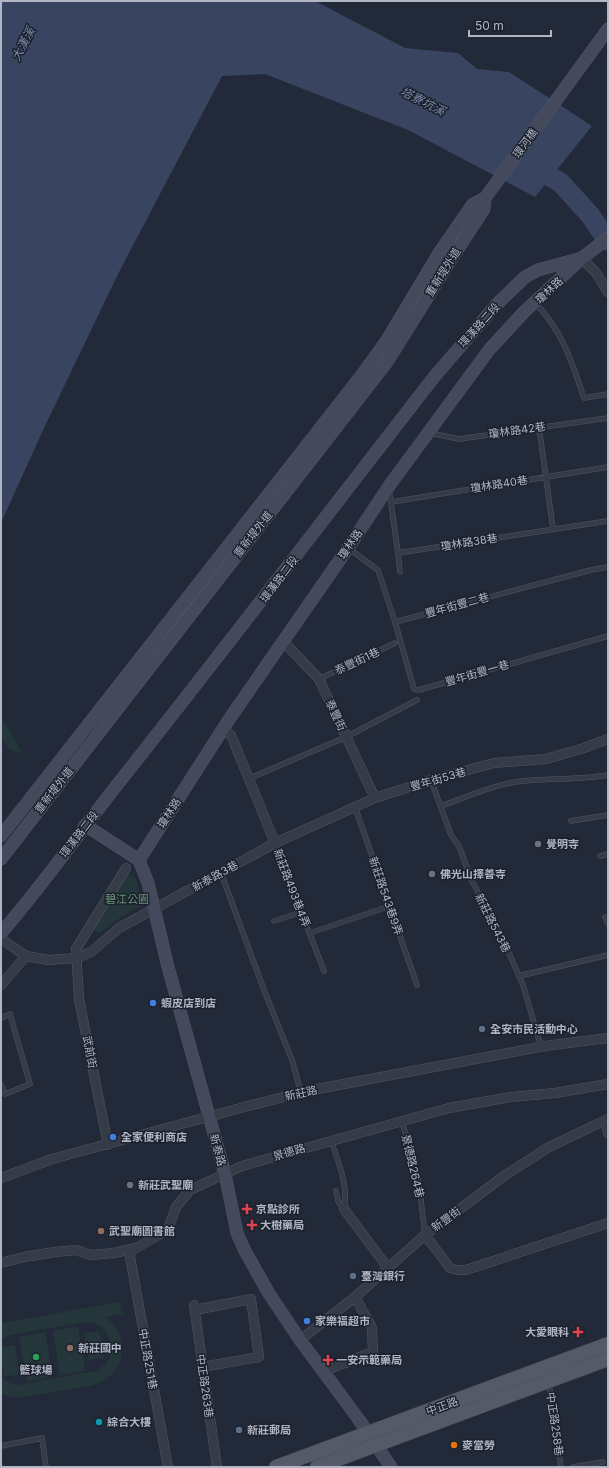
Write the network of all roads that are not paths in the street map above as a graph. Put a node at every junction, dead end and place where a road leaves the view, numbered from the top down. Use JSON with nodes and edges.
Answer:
{"nodes":[{"id":1,"x":608,"y":29,"type":"edge"},
{"id":2,"x":488,"y":194,"type":"junction"},
{"id":3,"x":608,"y":238,"type":"edge"},
{"id":4,"x":585,"y":255,"type":"junction"},
{"id":5,"x":608,"y":292,"type":"edge"},
{"id":6,"x":535,"y":303,"type":"junction"},
{"id":7,"x":608,"y":394,"type":"edge"},
{"id":8,"x":608,"y":418,"type":"edge"},
{"id":9,"x":539,"y":427,"type":"junction"},
{"id":10,"x":427,"y":433,"type":"junction"},
{"id":11,"x":608,"y":467,"type":"edge"},
{"id":12,"x":545,"y":477,"type":"junction"},
{"id":13,"x":389,"y":486,"type":"junction"},
{"id":14,"x":391,"y":502,"type":"junction"},
{"id":15,"x":608,"y":521,"type":"edge"},
{"id":16,"x":553,"y":529,"type":"junction"},
{"id":17,"x":348,"y":548,"type":"junction"},
{"id":18,"x":398,"y":553,"type":"junction"},
{"id":19,"x":608,"y":567,"type":"edge"},
{"id":20,"x":400,"y":572,"type":"dead end"},
{"id":21,"x":395,"y":622,"type":"junction"},
{"id":22,"x":608,"y":636,"type":"edge"},
{"id":23,"x":283,"y":641,"type":"junction"},
{"id":24,"x":396,"y":643,"type":"dead end"},
{"id":25,"x":319,"y":679,"type":"junction"},
{"id":26,"x":417,"y":700,"type":"dead end"},
{"id":27,"x":223,"y":729,"type":"junction"},
{"id":28,"x":346,"y":736,"type":"junction"},
{"id":29,"x":608,"y":739,"type":"edge"},
{"id":30,"x":608,"y":775,"type":"edge"},
{"id":31,"x":248,"y":779,"type":"junction"},
{"id":32,"x":432,"y":780,"type":"junction"},
{"id":33,"x":375,"y":798,"type":"junction"},
{"id":34,"x":441,"y":806,"type":"junction"},
{"id":35,"x":355,"y":807,"type":"junction"},
{"id":36,"x":608,"y":815,"type":"edge"},
{"id":37,"x":571,"y":821,"type":"dead end"},
{"id":38,"x":85,"y":825,"type":"junction"},
{"id":39,"x":1,"y":836,"type":"edge"},
{"id":40,"x":275,"y":843,"type":"junction"},
{"id":41,"x":608,"y":854,"type":"edge"},
{"id":42,"x":600,"y":856,"type":"dead end"},
{"id":43,"x":1,"y":859,"type":"edge"},
{"id":44,"x":139,"y":860,"type":"junction"},
{"id":45,"x":126,"y":868,"type":"dead end"},
{"id":46,"x":221,"y":873,"type":"junction"},
{"id":47,"x":390,"y":906,"type":"junction"},
{"id":48,"x":154,"y":909,"type":"junction"},
{"id":49,"x":302,"y":912,"type":"junction"},
{"id":50,"x":605,"y":917,"type":"dead end"},
{"id":51,"x":274,"y":921,"type":"dead end"},
{"id":52,"x":608,"y":924,"type":"edge"},
{"id":53,"x":1,"y":933,"type":"edge"},
{"id":54,"x":310,"y":933,"type":"junction"},
{"id":55,"x":1,"y":939,"type":"edge"},
{"id":56,"x":608,"y":955,"type":"edge"},
{"id":57,"x":26,"y":956,"type":"junction"},
{"id":58,"x":76,"y":958,"type":"junction"},
{"id":59,"x":324,"y":971,"type":"dead end"},
{"id":60,"x":519,"y":976,"type":"junction"},
{"id":61,"x":417,"y":984,"type":"dead end"},
{"id":62,"x":1,"y":985,"type":"edge"},
{"id":63,"x":1,"y":1018,"type":"edge"},
{"id":64,"x":608,"y":1038,"type":"edge"},
{"id":65,"x":541,"y":1047,"type":"junction"},
{"id":66,"x":608,"y":1084,"type":"edge"},
{"id":67,"x":1,"y":1085,"type":"edge"},
{"id":68,"x":301,"y":1093,"type":"junction"},
{"id":69,"x":206,"y":1118,"type":"junction"},
{"id":70,"x":606,"y":1120,"type":"edge"},
{"id":71,"x":402,"y":1121,"type":"junction"},
{"id":72,"x":608,"y":1133,"type":"edge"},
{"id":73,"x":332,"y":1140,"type":"junction"},
{"id":74,"x":108,"y":1145,"type":"junction"},
{"id":75,"x":225,"y":1174,"type":"junction"},
{"id":76,"x":1,"y":1178,"type":"edge"},
{"id":77,"x":336,"y":1191,"type":"dead end"},
{"id":78,"x":344,"y":1209,"type":"junction"},
{"id":79,"x":608,"y":1223,"type":"edge"},
{"id":80,"x":425,"y":1235,"type":"junction"},
{"id":81,"x":128,"y":1251,"type":"junction"},
{"id":82,"x":1,"y":1263,"type":"edge"},
{"id":83,"x":388,"y":1268,"type":"junction"},
{"id":84,"x":355,"y":1297,"type":"junction"},
{"id":85,"x":300,"y":1340,"type":"junction"},
{"id":86,"x":608,"y":1344,"type":"edge"},
{"id":87,"x":608,"y":1359,"type":"edge"},
{"id":88,"x":202,"y":1367,"type":"junction"},
{"id":89,"x":324,"y":1371,"type":"junction"},
{"id":90,"x":549,"y":1381,"type":"junction"},
{"id":91,"x":372,"y":1439,"type":"junction"},
{"id":92,"x":1,"y":1446,"type":"edge"},
{"id":93,"x":603,"y":1462,"type":"dead end"},
{"id":94,"x":46,"y":1467,"type":"edge"},
{"id":95,"x":168,"y":1467,"type":"edge"},
{"id":96,"x":217,"y":1467,"type":"edge"},
{"id":97,"x":276,"y":1467,"type":"edge"},
{"id":98,"x":317,"y":1467,"type":"edge"},
{"id":99,"x":391,"y":1467,"type":"edge"},
{"id":100,"x":561,"y":1467,"type":"edge"},
{"id":101,"x":573,"y":1467,"type":"edge"}],
"edges":[{"from":1,"to":2,"type":"street","name":"環河橋"},
{"from":2,"to":39,"type":"street","name":"重新堤外道"},
{"from":2,"to":43,"type":"street","name":"重新堤外道"},
{"from":3,"to":4,"type":"street"},
{"from":4,"to":5,"type":"street"},
{"from":4,"to":6,"type":"street","name":"瓊林路"},
{"from":4,"to":38,"type":"street","name":"環漢路二段"},
{"from":6,"to":7,"type":"lane"},
{"from":6,"to":10,"type":"street","name":"瓊林路"},
{"from":8,"to":9,"type":"lane","name":"瓊林路42巷"},
{"from":9,"to":10,"type":"lane","name":"瓊林路42巷"},
{"from":9,"to":12,"type":"lane"},
{"from":10,"to":13,"type":"street","name":"瓊林路"},
{"from":11,"to":12,"type":"lane","name":"瓊林路40巷"},
{"from":12,"to":14,"type":"lane","name":"瓊林路40巷"},
{"from":12,"to":16,"type":"lane"},
{"from":13,"to":14,"type":"lane"},
{"from":13,"to":17,"type":"street","name":"瓊林路"},
{"from":14,"to":18,"type":"lane"},
{"from":15,"to":16,"type":"lane","name":"瓊林路38巷"},
{"from":16,"to":18,"type":"lane","name":"瓊林路38巷"},
{"from":17,"to":21,"type":"lane"},
{"from":17,"to":23,"type":"street","name":"瓊林路"},
{"from":18,"to":20,"type":"lane"},
{"from":19,"to":21,"type":"lane","name":"豐年街豐二巷"},
{"from":21,"to":22,"type":"lane","name":"豐年街豐一巷"},
{"from":23,"to":25,"type":"street","name":"泰豐街"},
{"from":23,"to":27,"type":"street","name":"瓊林路"},
{"from":24,"to":25,"type":"lane","name":"泰豐街1巷"},
{"from":25,"to":28,"type":"street","name":"泰豐街"},
{"from":26,"to":28,"type":"lane"},
{"from":27,"to":31,"type":"street"},
{"from":27,"to":44,"type":"street","name":"瓊林路"},
{"from":28,"to":31,"type":"lane"},
{"from":28,"to":33,"type":"street","name":"泰豐街"},
{"from":29,"to":32,"type":"street","name":"豐年街53巷"},
{"from":30,"to":34,"type":"lane"},
{"from":31,"to":40,"type":"street"},
{"from":32,"to":33,"type":"street","name":"豐年街53巷"},
{"from":32,"to":34,"type":"lane","name":"新莊路543巷"},
{"from":33,"to":35,"type":"street","name":"豐年街53巷"},
{"from":34,"to":60,"type":"lane","name":"新莊路543巷"},
{"from":35,"to":40,"type":"street","name":"豐年街53巷"},
{"from":35,"to":47,"type":"lane","name":"新莊路543巷9弄"},
{"from":36,"to":37,"type":"lane"},
{"from":38,"to":44,"type":"street"},
{"from":38,"to":53,"type":"street","name":"環漢路二段"},
{"from":40,"to":46,"type":"street","name":"新泰路3巷"},
{"from":40,"to":49,"type":"lane","name":"新莊路493巷4弄"},
{"from":41,"to":42,"type":"lane"},
{"from":44,"to":48,"type":"street","name":"新泰路"},
{"from":45,"to":58,"type":"street"},
{"from":46,"to":48,"type":"street","name":"新泰路3巷"},
{"from":46,"to":68,"type":"lane"},
{"from":47,"to":54,"type":"lane","name":"新莊路493巷4弄"},
{"from":47,"to":61,"type":"lane","name":"新莊路543巷9弄"},
{"from":48,"to":58,"type":"street","name":"新泰路3巷"},
{"from":48,"to":69,"type":"street","name":"新泰路"},
{"from":49,"to":51,"type":"lane"},
{"from":49,"to":54,"type":"lane","name":"新莊路493巷4弄"},
{"from":50,"to":52,"type":"lane"},
{"from":54,"to":59,"type":"lane","name":"新莊路493巷4弄"},
{"from":55,"to":57,"type":"street"},
{"from":56,"to":60,"type":"lane"},
{"from":57,"to":58,"type":"street"},
{"from":57,"to":62,"type":"street"},
{"from":58,"to":74,"type":"street","name":"武前街"},
{"from":60,"to":65,"type":"lane","name":"新莊路543巷"},
{"from":63,"to":67,"type":"lane"},
{"from":64,"to":65,"type":"street","name":"新莊路"},
{"from":65,"to":68,"type":"street","name":"新莊路"},
{"from":66,"to":71,"type":"street","name":"景德路"},
{"from":68,"to":69,"type":"street","name":"新莊路"},
{"from":69,"to":74,"type":"street","name":"新莊路"},
{"from":69,"to":75,"type":"street","name":"新泰路"},
{"from":70,"to":72,"type":"street"},
{"from":70,"to":80,"type":"street","name":"新豐街"},
{"from":71,"to":73,"type":"street","name":"景德路"},
{"from":71,"to":80,"type":"lane","name":"景德路264巷"},
{"from":73,"to":75,"type":"street","name":"景德路"},
{"from":73,"to":78,"type":"lane"},
{"from":74,"to":76,"type":"street","name":"新莊路"},
{"from":75,"to":81,"type":"street","name":"景德路"},
{"from":75,"to":85,"type":"street","name":"新泰路"},
{"from":77,"to":78,"type":"lane"},
{"from":78,"to":83,"type":"street"},
{"from":79,"to":80,"type":"street"},
{"from":80,"to":83,"type":"street","name":"新豐街"},
{"from":81,"to":82,"type":"street","name":"景德路"},
{"from":81,"to":95,"type":"street","name":"中正路251巷"},
{"from":83,"to":84,"type":"street","name":"新豐街"},
{"from":84,"to":85,"type":"street","name":"新豐街"},
{"from":84,"to":89,"type":"street"},
{"from":85,"to":89,"type":"street","name":"新泰路"},
{"from":86,"to":91,"type":"main road","name":"中正路"},
{"from":87,"to":90,"type":"main road","name":"中正路"},
{"from":88,"to":88,"type":"street","name":"中正路263巷"},
{"from":88,"to":96,"type":"street","name":"中正路263巷"},
{"from":89,"to":91,"type":"street","name":"新泰路"},
{"from":90,"to":91,"type":"main road","name":"中正路"},
{"from":90,"to":100,"type":"lane","name":"中正路258巷"},
{"from":91,"to":97,"type":"main road","name":"中正路"},
{"from":91,"to":98,"type":"main road","name":"中正路"},
{"from":91,"to":99,"type":"street","name":"新泰路"},
{"from":92,"to":94,"type":"lane"},
{"from":93,"to":101,"type":"lane"}]}
